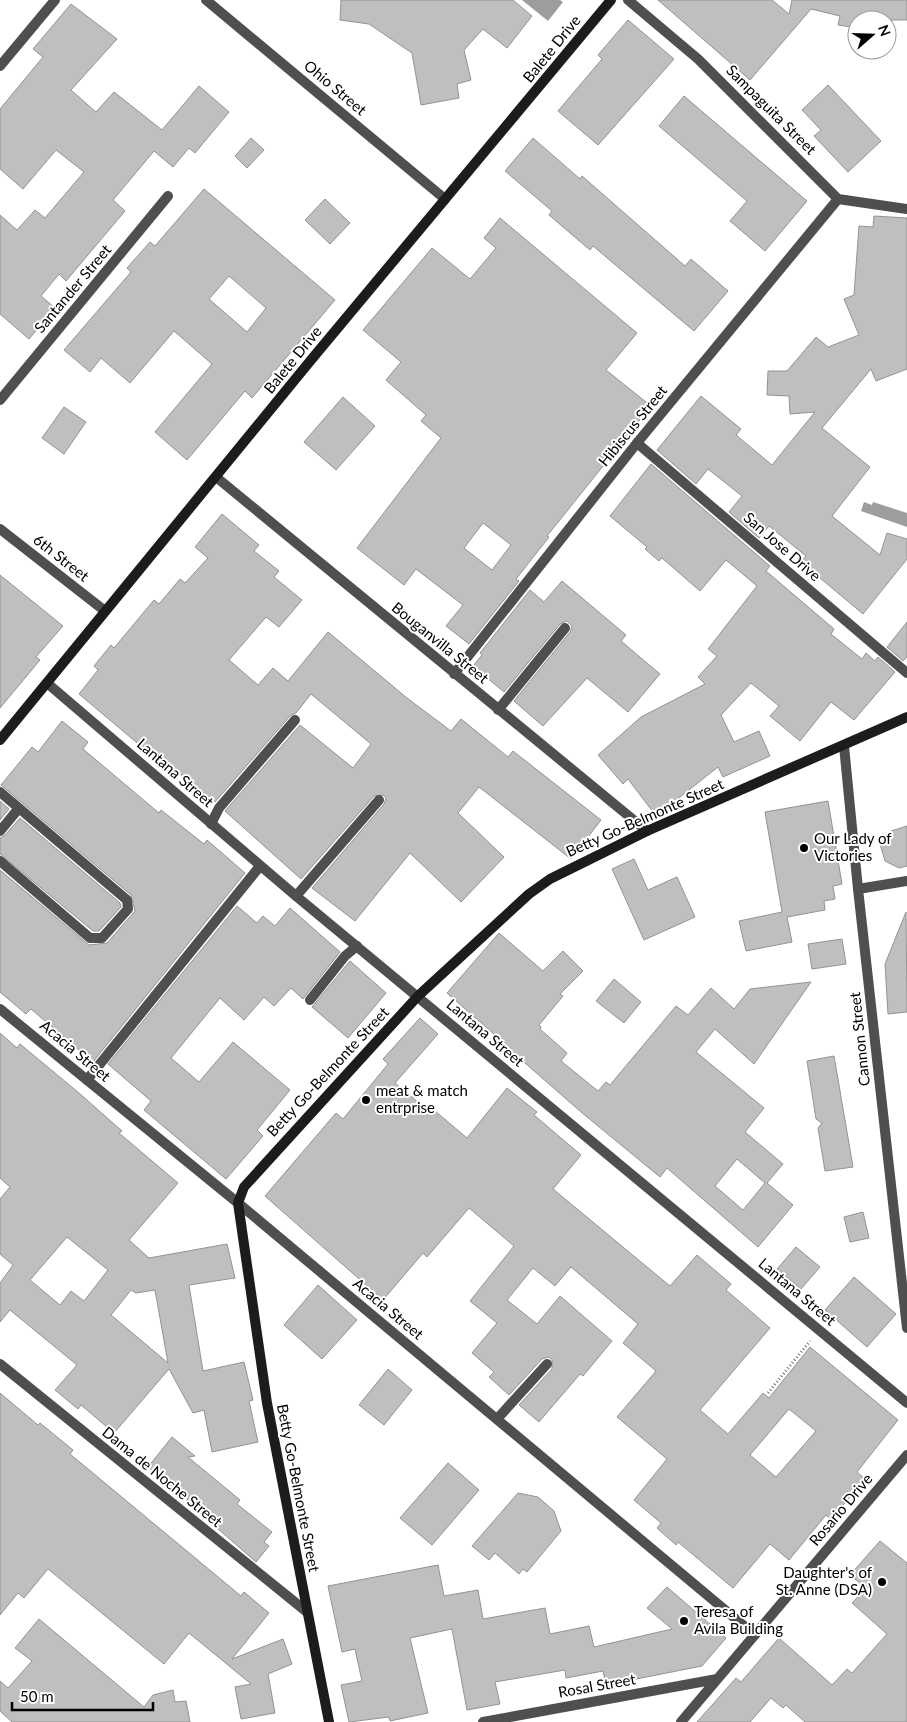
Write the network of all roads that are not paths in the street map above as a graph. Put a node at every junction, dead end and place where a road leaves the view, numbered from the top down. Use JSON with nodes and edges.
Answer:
{"nodes":[{"id":1,"x":55,"y":0,"type":"edge"},
{"id":2,"x":206,"y":0,"type":"edge"},
{"id":3,"x":611,"y":0,"type":"edge"},
{"id":4,"x":628,"y":0,"type":"edge"},
{"id":5,"x":0,"y":66,"type":"edge"},
{"id":6,"x":168,"y":196,"type":"dead end"},
{"id":7,"x":445,"y":199,"type":"junction"},
{"id":8,"x":838,"y":199,"type":"junction"},
{"id":9,"x":907,"y":209,"type":"edge"},
{"id":10,"x":0,"y":400,"type":"edge"},
{"id":11,"x":638,"y":442,"type":"junction"},
{"id":12,"x":216,"y":477,"type":"junction"},
{"id":13,"x":0,"y":529,"type":"edge"},
{"id":14,"x":105,"y":611,"type":"junction"},
{"id":15,"x":565,"y":628,"type":"dead end"},
{"id":16,"x":907,"y":673,"type":"edge"},
{"id":17,"x":454,"y":674,"type":"junction"},
{"id":18,"x":47,"y":683,"type":"junction"},
{"id":19,"x":498,"y":710,"type":"junction"},
{"id":20,"x":907,"y":717,"type":"edge"},
{"id":21,"x":295,"y":720,"type":"dead end"},
{"id":22,"x":0,"y":740,"type":"edge"},
{"id":23,"x":844,"y":746,"type":"junction"},
{"id":24,"x":0,"y":792,"type":"edge"},
{"id":25,"x":379,"y":800,"type":"dead end"},
{"id":26,"x":19,"y":808,"type":"junction"},
{"id":27,"x":211,"y":824,"type":"junction"},
{"id":28,"x":646,"y":831,"type":"junction"},
{"id":29,"x":0,"y":832,"type":"edge"},
{"id":30,"x":0,"y":861,"type":"edge"},
{"id":31,"x":260,"y":866,"type":"junction"},
{"id":32,"x":907,"y":881,"type":"edge"},
{"id":33,"x":858,"y":889,"type":"junction"},
{"id":34,"x":296,"y":896,"type":"junction"},
{"id":35,"x":356,"y":946,"type":"junction"},
{"id":36,"x":418,"y":996,"type":"junction"},
{"id":37,"x":310,"y":1000,"type":"dead end"},
{"id":38,"x":0,"y":1009,"type":"edge"},
{"id":39,"x":87,"y":1080,"type":"junction"},
{"id":40,"x":238,"y":1203,"type":"junction"},
{"id":41,"x":907,"y":1328,"type":"edge"},
{"id":42,"x":0,"y":1364,"type":"edge"},
{"id":43,"x":547,"y":1364,"type":"dead end"},
{"id":44,"x":907,"y":1403,"type":"edge"},
{"id":45,"x":497,"y":1419,"type":"junction"},
{"id":46,"x":907,"y":1455,"type":"edge"},
{"id":47,"x":307,"y":1612,"type":"junction"},
{"id":48,"x":754,"y":1634,"type":"junction"},
{"id":49,"x":717,"y":1680,"type":"junction"},
{"id":50,"x":329,"y":1722,"type":"edge"},
{"id":51,"x":483,"y":1722,"type":"edge"},
{"id":52,"x":681,"y":1722,"type":"edge"}],
"edges":[{"from":1,"to":5,"type":"street"},
{"from":2,"to":7,"type":"street","name":"Ohio Street"},
{"from":3,"to":7,"type":"street","name":"Balete Drive"},
{"from":4,"to":8,"type":"street","name":"Sampaguita Street"},
{"from":6,"to":10,"type":"street","name":"Santander Street"},
{"from":7,"to":12,"type":"street","name":"Balete Drive"},
{"from":8,"to":9,"type":"street"},
{"from":8,"to":11,"type":"street","name":"Hibiscus Street"},
{"from":11,"to":16,"type":"street","name":"San Jose Drive"},
{"from":11,"to":17,"type":"street","name":"Hibiscus Street"},
{"from":12,"to":14,"type":"street","name":"Balete Drive"},
{"from":12,"to":17,"type":"street","name":"Bouganvilla Street"},
{"from":13,"to":14,"type":"street","name":"6th Street"},
{"from":14,"to":18,"type":"street","name":"Balete Drive"},
{"from":15,"to":19,"type":"street"},
{"from":17,"to":19,"type":"street","name":"Bouganvilla Street"},
{"from":18,"to":22,"type":"street","name":"Balete Drive"},
{"from":18,"to":27,"type":"street","name":"Lantana Street"},
{"from":19,"to":28,"type":"street","name":"Bouganvilla Street"},
{"from":20,"to":23,"type":"street","name":"Betty Go-Belmonte Street"},
{"from":21,"to":27,"type":"street"},
{"from":23,"to":28,"type":"street","name":"Betty Go-Belmonte Street"},
{"from":23,"to":33,"type":"street","name":"Cannon Street"},
{"from":24,"to":26,"type":"street"},
{"from":25,"to":34,"type":"street"},
{"from":26,"to":29,"type":"street"},
{"from":26,"to":30,"type":"street"},
{"from":27,"to":31,"type":"street","name":"Lantana Street"},
{"from":28,"to":36,"type":"street","name":"Betty Go-Belmonte Street"},
{"from":31,"to":34,"type":"street","name":"Lantana Street"},
{"from":31,"to":39,"type":"street"},
{"from":32,"to":33,"type":"street"},
{"from":33,"to":41,"type":"street","name":"Cannon Street"},
{"from":34,"to":35,"type":"street","name":"Lantana Street"},
{"from":35,"to":36,"type":"street","name":"Lantana Street"},
{"from":35,"to":37,"type":"street"},
{"from":36,"to":40,"type":"street","name":"Betty Go-Belmonte Street"},
{"from":36,"to":44,"type":"street","name":"Lantana Street"},
{"from":38,"to":39,"type":"street","name":"Acacia Street"},
{"from":39,"to":40,"type":"street","name":"Acacia Street"},
{"from":40,"to":45,"type":"street","name":"Acacia Street"},
{"from":40,"to":47,"type":"street","name":"Betty Go-Belmonte Street"},
{"from":42,"to":47,"type":"street","name":"Dama de Noche Street"},
{"from":43,"to":45,"type":"street"},
{"from":45,"to":48,"type":"street","name":"Acacia Street"},
{"from":46,"to":48,"type":"street","name":"Rosario Drive"},
{"from":47,"to":50,"type":"street","name":"Betty Go-Belmonte Street"},
{"from":48,"to":49,"type":"street","name":"Rosario Drive"},
{"from":49,"to":51,"type":"street","name":"Rosal Street"},
{"from":49,"to":52,"type":"street","name":"Rosario Drive"}]}
